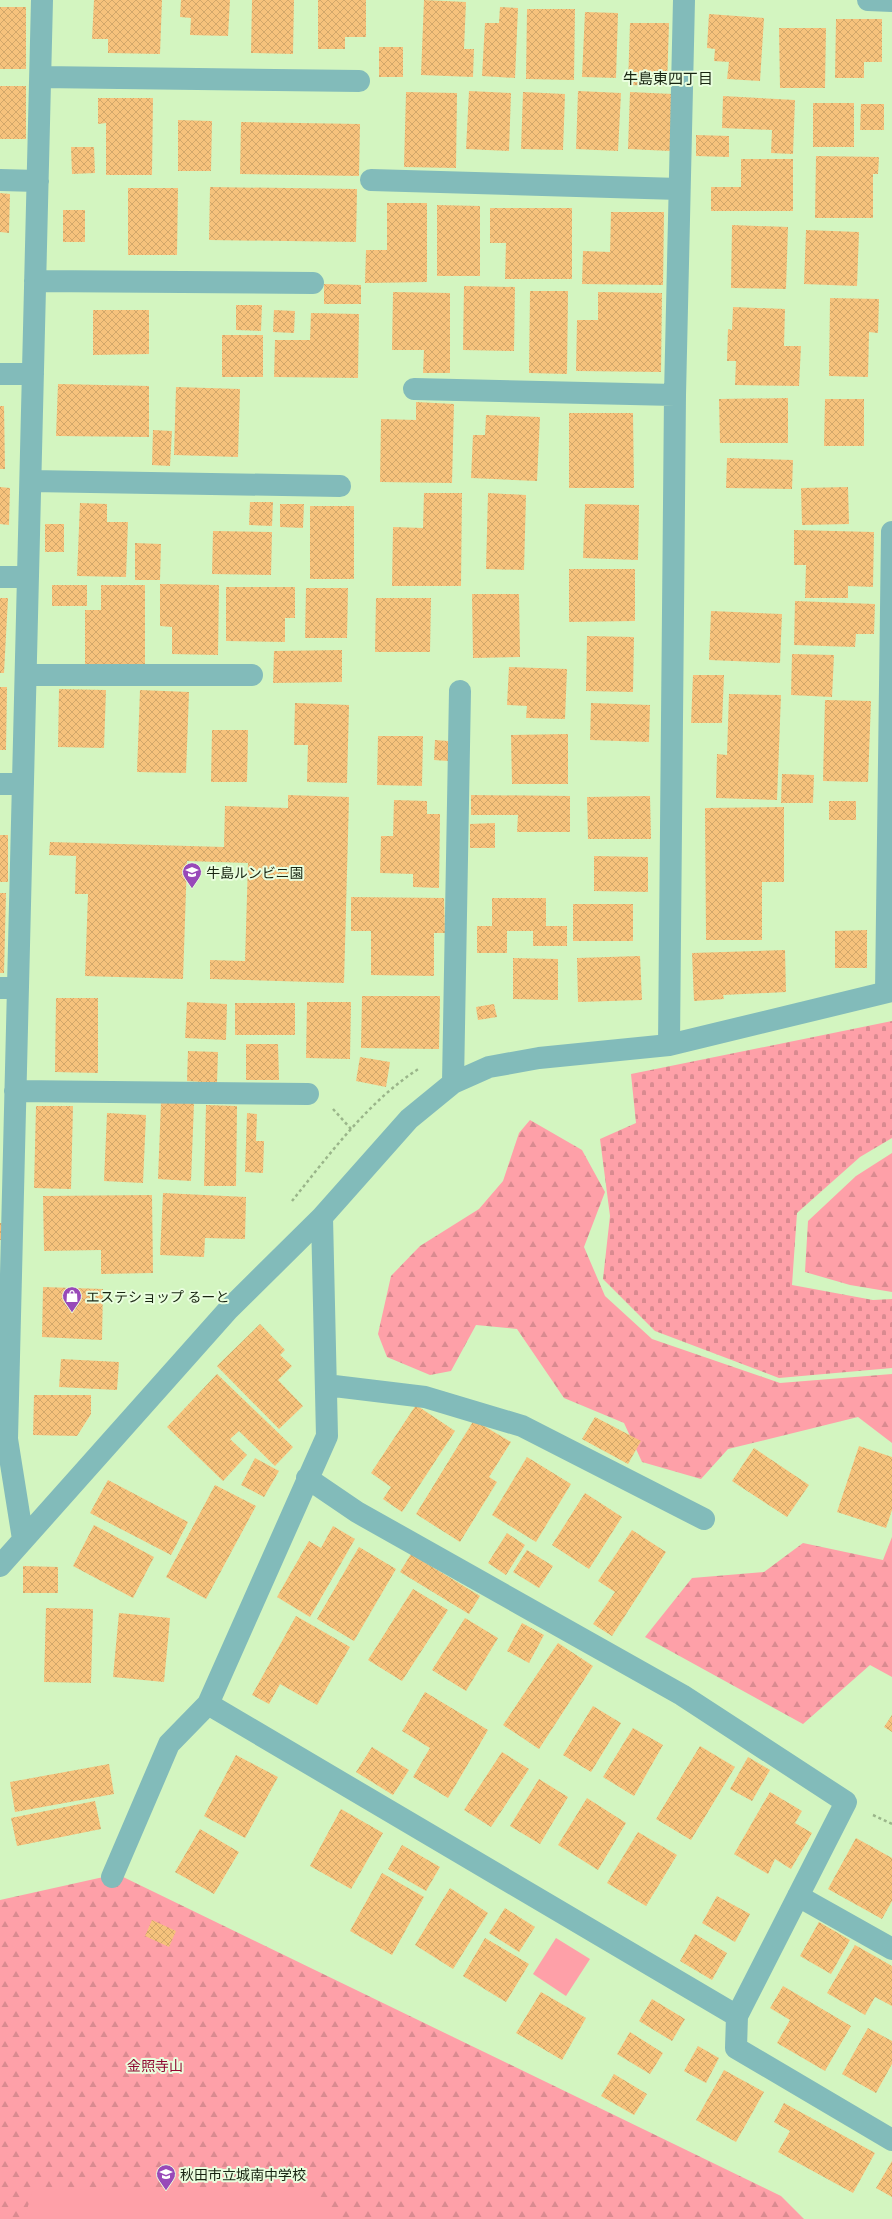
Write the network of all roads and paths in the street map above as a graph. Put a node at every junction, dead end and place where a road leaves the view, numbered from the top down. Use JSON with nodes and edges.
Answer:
{"nodes":[{"id":1,"x":42,"y":0,"type":"edge"},
{"id":2,"x":684,"y":0,"type":"edge"},
{"id":3,"x":868,"y":0,"type":"edge"},
{"id":4,"x":892,"y":1,"type":"edge"},
{"id":5,"x":41,"y":77,"type":"junction"},
{"id":6,"x":359,"y":81,"type":"dead end"},
{"id":7,"x":0,"y":180,"type":"edge"},
{"id":8,"x":371,"y":180,"type":"dead end"},
{"id":9,"x":38,"y":181,"type":"junction"},
{"id":10,"x":679,"y":189,"type":"junction"},
{"id":11,"x":36,"y":281,"type":"junction"},
{"id":12,"x":313,"y":283,"type":"dead end"},
{"id":13,"x":0,"y":374,"type":"edge"},
{"id":14,"x":33,"y":374,"type":"junction"},
{"id":15,"x":414,"y":389,"type":"dead end"},
{"id":16,"x":675,"y":395,"type":"junction"},
{"id":17,"x":31,"y":480,"type":"junction"},
{"id":18,"x":340,"y":486,"type":"dead end"},
{"id":19,"x":892,"y":532,"type":"edge"},
{"id":20,"x":0,"y":577,"type":"edge"},
{"id":21,"x":28,"y":577,"type":"junction"},
{"id":22,"x":26,"y":675,"type":"junction"},
{"id":23,"x":252,"y":675,"type":"dead end"},
{"id":24,"x":460,"y":691,"type":"dead end"},
{"id":25,"x":0,"y":784,"type":"edge"},
{"id":26,"x":23,"y":784,"type":"junction"},
{"id":27,"x":9,"y":988,"type":"edge"},
{"id":28,"x":889,"y":992,"type":"edge"},
{"id":29,"x":669,"y":1045,"type":"junction"},
{"id":30,"x":454,"y":1052,"type":"junction"},
{"id":31,"x":453,"y":1083,"type":"junction"},
{"id":32,"x":15,"y":1091,"type":"junction"},
{"id":33,"x":308,"y":1094,"type":"dead end"},
{"id":34,"x":7,"y":1195,"type":"edge"},
{"id":35,"x":288,"y":1205,"type":"dead end"},
{"id":36,"x":322,"y":1217,"type":"junction"},
{"id":37,"x":326,"y":1385,"type":"junction"},
{"id":38,"x":4,"y":1398,"type":"edge"},
{"id":39,"x":307,"y":1478,"type":"junction"},
{"id":40,"x":704,"y":1519,"type":"dead end"},
{"id":41,"x":23,"y":1539,"type":"junction"},
{"id":42,"x":0,"y":1566,"type":"edge"},
{"id":43,"x":208,"y":1704,"type":"junction"},
{"id":44,"x":112,"y":1877,"type":"dead end"},
{"id":45,"x":798,"y":1896,"type":"junction"},
{"id":46,"x":892,"y":1949,"type":"edge"},
{"id":47,"x":737,"y":2016,"type":"junction"},
{"id":48,"x":892,"y":2140,"type":"edge"}],
"edges":[{"from":1,"to":5,"type":"street"},
{"from":2,"to":10,"type":"street"},
{"from":3,"to":4,"type":"street"},
{"from":5,"to":6,"type":"street"},
{"from":5,"to":9,"type":"street"},
{"from":7,"to":9,"type":"street"},
{"from":8,"to":10,"type":"street"},
{"from":9,"to":11,"type":"street"},
{"from":10,"to":16,"type":"street"},
{"from":11,"to":12,"type":"street"},
{"from":11,"to":14,"type":"street"},
{"from":13,"to":14,"type":"street"},
{"from":14,"to":17,"type":"street"},
{"from":15,"to":16,"type":"street"},
{"from":16,"to":29,"type":"street"},
{"from":17,"to":18,"type":"street"},
{"from":17,"to":21,"type":"street"},
{"from":19,"to":28,"type":"street"},
{"from":20,"to":21,"type":"street"},
{"from":21,"to":22,"type":"street"},
{"from":22,"to":23,"type":"street"},
{"from":22,"to":26,"type":"street"},
{"from":24,"to":30,"type":"street"},
{"from":25,"to":26,"type":"street"},
{"from":26,"to":27,"type":"street"},
{"from":27,"to":32,"type":"street"},
{"from":28,"to":29,"type":"street"},
{"from":29,"to":31,"type":"street"},
{"from":30,"to":31,"type":"street"},
{"from":30,"to":35,"type":"path"},
{"from":31,"to":36,"type":"street"},
{"from":32,"to":33,"type":"street"},
{"from":32,"to":34,"type":"street"},
{"from":34,"to":38,"type":"street"},
{"from":36,"to":37,"type":"street"},
{"from":36,"to":41,"type":"street"},
{"from":37,"to":39,"type":"street"},
{"from":37,"to":40,"type":"street"},
{"from":38,"to":41,"type":"street"},
{"from":39,"to":43,"type":"street"},
{"from":39,"to":45,"type":"street"},
{"from":41,"to":42,"type":"street"},
{"from":43,"to":44,"type":"street"},
{"from":43,"to":47,"type":"street"},
{"from":45,"to":46,"type":"street"},
{"from":45,"to":47,"type":"street"},
{"from":47,"to":48,"type":"street"}]}
